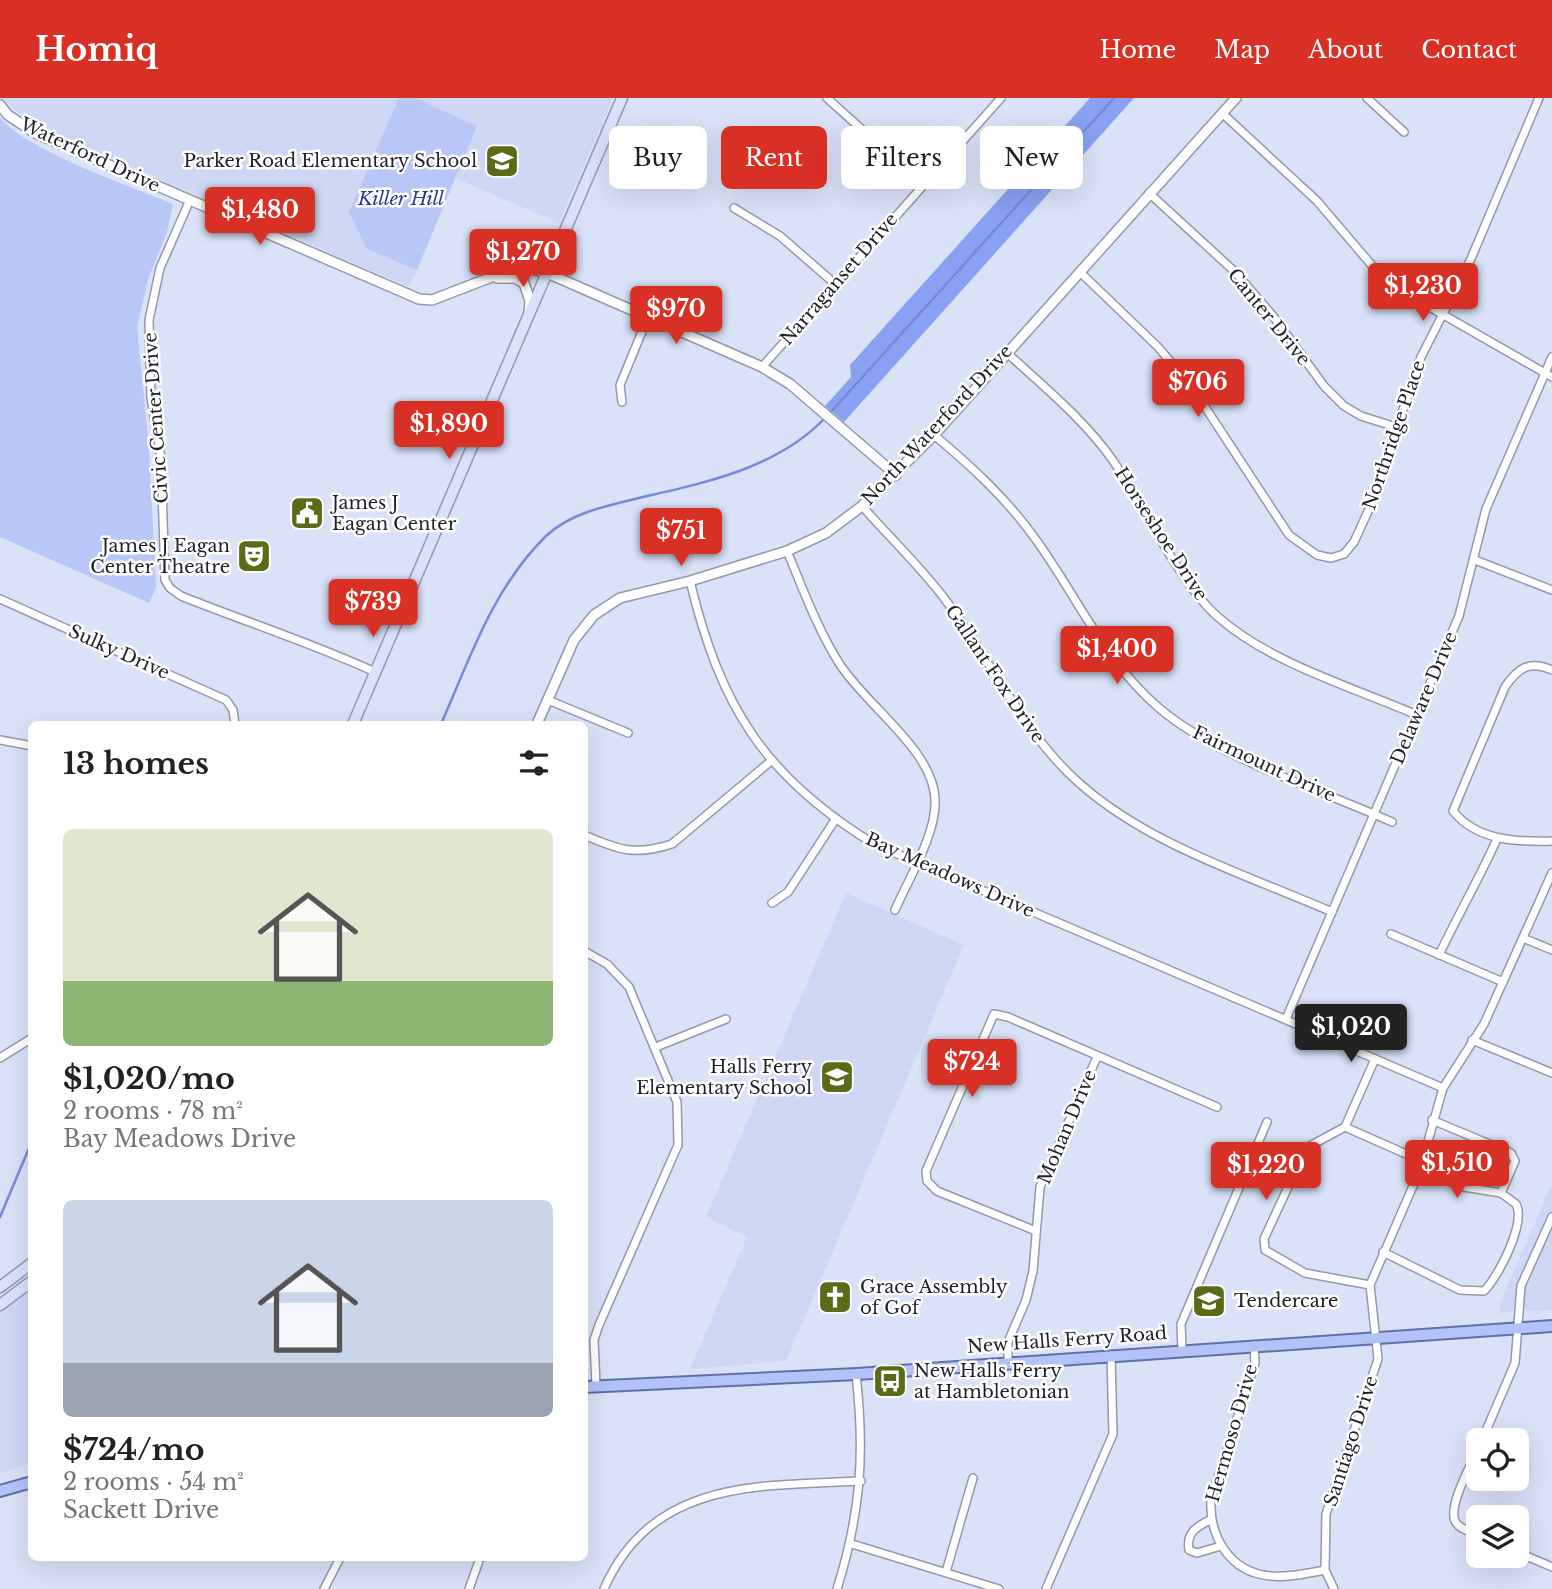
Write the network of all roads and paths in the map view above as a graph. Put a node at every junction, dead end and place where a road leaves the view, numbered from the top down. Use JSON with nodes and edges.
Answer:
{"nodes":[{"id":1,"x":622,"y":98,"type":"edge"},
{"id":2,"x":827,"y":98,"type":"edge"},
{"id":3,"x":1001,"y":98,"type":"edge"},
{"id":4,"x":1236,"y":98,"type":"edge"},
{"id":5,"x":1367,"y":98,"type":"edge"},
{"id":6,"x":1539,"y":98,"type":"edge"},
{"id":7,"x":0,"y":105,"type":"edge"},
{"id":8,"x":1222,"y":113,"type":"junction"},
{"id":9,"x":858,"y":126,"type":"edge"},
{"id":10,"x":1404,"y":132,"type":"dead end"},
{"id":11,"x":966,"y":136,"type":"edge"},
{"id":12,"x":918,"y":189,"type":"edge"},
{"id":13,"x":1149,"y":193,"type":"junction"},
{"id":14,"x":190,"y":200,"type":"junction"},
{"id":15,"x":734,"y":208,"type":"dead end"},
{"id":16,"x":1080,"y":272,"type":"junction"},
{"id":17,"x":547,"y":273,"type":"junction"},
{"id":18,"x":491,"y":278,"type":"junction"},
{"id":19,"x":834,"y":283,"type":"junction"},
{"id":20,"x":528,"y":316,"type":"junction"},
{"id":21,"x":1443,"y":316,"type":"junction"},
{"id":22,"x":648,"y":317,"type":"junction"},
{"id":23,"x":1006,"y":352,"type":"junction"},
{"id":24,"x":1552,"y":357,"type":"edge"},
{"id":25,"x":762,"y":367,"type":"junction"},
{"id":26,"x":1549,"y":374,"type":"edge"},
{"id":27,"x":622,"y":402,"type":"dead end"},
{"id":28,"x":1396,"y":427,"type":"junction"},
{"id":29,"x":934,"y":435,"type":"junction"},
{"id":30,"x":896,"y":475,"type":"junction"},
{"id":31,"x":862,"y":506,"type":"junction"},
{"id":32,"x":787,"y":551,"type":"junction"},
{"id":33,"x":1475,"y":560,"type":"junction"},
{"id":34,"x":690,"y":581,"type":"junction"},
{"id":35,"x":1552,"y":590,"type":"edge"},
{"id":36,"x":0,"y":599,"type":"edge"},
{"id":37,"x":1552,"y":670,"type":"edge"},
{"id":38,"x":375,"y":672,"type":"junction"},
{"id":39,"x":548,"y":700,"type":"junction"},
{"id":40,"x":1417,"y":715,"type":"junction"},
{"id":41,"x":235,"y":721,"type":"edge"},
{"id":42,"x":354,"y":721,"type":"edge"},
{"id":43,"x":538,"y":721,"type":"edge"},
{"id":44,"x":628,"y":733,"type":"dead end"},
{"id":45,"x":0,"y":740,"type":"edge"},
{"id":46,"x":28,"y":745,"type":"edge"},
{"id":47,"x":771,"y":761,"type":"junction"},
{"id":48,"x":1374,"y":813,"type":"junction"},
{"id":49,"x":835,"y":820,"type":"junction"},
{"id":50,"x":1392,"y":822,"type":"dead end"},
{"id":51,"x":588,"y":837,"type":"edge"},
{"id":52,"x":1497,"y":839,"type":"junction"},
{"id":53,"x":1552,"y":841,"type":"edge"},
{"id":54,"x":916,"y":862,"type":"junction"},
{"id":55,"x":1552,"y":873,"type":"edge"},
{"id":56,"x":772,"y":903,"type":"dead end"},
{"id":57,"x":895,"y":910,"type":"dead end"},
{"id":58,"x":1332,"y":912,"type":"junction"},
{"id":59,"x":1391,"y":934,"type":"dead end"},
{"id":60,"x":1523,"y":938,"type":"junction"},
{"id":61,"x":1552,"y":950,"type":"edge"},
{"id":62,"x":588,"y":953,"type":"edge"},
{"id":63,"x":1439,"y":955,"type":"junction"},
{"id":64,"x":1503,"y":982,"type":"junction"},
{"id":65,"x":726,"y":1019,"type":"dead end"},
{"id":66,"x":1286,"y":1019,"type":"junction"},
{"id":67,"x":28,"y":1040,"type":"edge"},
{"id":68,"x":1472,"y":1040,"type":"junction"},
{"id":69,"x":656,"y":1047,"type":"junction"},
{"id":70,"x":1097,"y":1057,"type":"junction"},
{"id":71,"x":0,"y":1058,"type":"edge"},
{"id":72,"x":1375,"y":1059,"type":"junction"},
{"id":73,"x":1552,"y":1073,"type":"edge"},
{"id":74,"x":1443,"y":1087,"type":"junction"},
{"id":75,"x":1217,"y":1107,"type":"dead end"},
{"id":76,"x":1432,"y":1120,"type":"junction"},
{"id":77,"x":1267,"y":1122,"type":"dead end"},
{"id":78,"x":1345,"y":1127,"type":"junction"},
{"id":79,"x":1422,"y":1161,"type":"junction"},
{"id":80,"x":1420,"y":1170,"type":"junction"},
{"id":81,"x":1501,"y":1193,"type":"junction"},
{"id":82,"x":1552,"y":1217,"type":"edge"},
{"id":83,"x":1036,"y":1231,"type":"junction"},
{"id":84,"x":1382,"y":1252,"type":"junction"},
{"id":85,"x":28,"y":1266,"type":"edge"},
{"id":86,"x":28,"y":1284,"type":"edge"},
{"id":87,"x":1370,"y":1285,"type":"junction"},
{"id":88,"x":0,"y":1287,"type":"edge"},
{"id":89,"x":0,"y":1305,"type":"edge"},
{"id":90,"x":1552,"y":1326,"type":"edge"},
{"id":91,"x":1515,"y":1329,"type":"junction"},
{"id":92,"x":1374,"y":1337,"type":"junction"},
{"id":93,"x":1254,"y":1345,"type":"junction"},
{"id":94,"x":1182,"y":1349,"type":"junction"},
{"id":95,"x":1111,"y":1354,"type":"junction"},
{"id":96,"x":1007,"y":1362,"type":"junction"},
{"id":97,"x":856,"y":1374,"type":"junction"},
{"id":98,"x":590,"y":1386,"type":"edge"},
{"id":99,"x":1487,"y":1428,"type":"edge"},
{"id":100,"x":1466,"y":1476,"type":"edge"},
{"id":101,"x":973,"y":1478,"type":"dead end"},
{"id":102,"x":861,"y":1480,"type":"junction"},
{"id":103,"x":28,"y":1481,"type":"edge"},
{"id":104,"x":0,"y":1491,"type":"edge"},
{"id":105,"x":1210,"y":1520,"type":"junction"},
{"id":106,"x":1466,"y":1530,"type":"edge"},
{"id":107,"x":852,"y":1544,"type":"junction"},
{"id":108,"x":1221,"y":1546,"type":"junction"},
{"id":109,"x":1529,"y":1557,"type":"edge"},
{"id":110,"x":338,"y":1561,"type":"edge"},
{"id":111,"x":479,"y":1561,"type":"edge"},
{"id":112,"x":1552,"y":1567,"type":"edge"},
{"id":113,"x":1325,"y":1570,"type":"junction"},
{"id":114,"x":946,"y":1572,"type":"junction"},
{"id":115,"x":324,"y":1589,"type":"edge"},
{"id":116,"x":469,"y":1589,"type":"edge"},
{"id":117,"x":604,"y":1589,"type":"edge"},
{"id":118,"x":837,"y":1589,"type":"edge"},
{"id":119,"x":999,"y":1589,"type":"edge"},
{"id":120,"x":1046,"y":1589,"type":"edge"},
{"id":121,"x":1334,"y":1589,"type":"edge"}],
"edges":[{"from":1,"to":17,"type":"main road"},
{"from":2,"to":9,"type":"street"},
{"from":3,"to":11,"type":"street","name":"Narraganset Drive"},
{"from":4,"to":8,"type":"street","name":"North Waterford Drive"},
{"from":5,"to":10,"type":"street"},
{"from":6,"to":21,"type":"street","name":"Northridge Place"},
{"from":7,"to":14,"type":"street","name":"Waterford Drive"},
{"from":8,"to":13,"type":"street","name":"North Waterford Drive"},
{"from":8,"to":21,"type":"street"},
{"from":12,"to":19,"type":"street","name":"Narraganset Drive"},
{"from":13,"to":16,"type":"street","name":"North Waterford Drive"},
{"from":13,"to":28,"type":"street","name":"Canter Drive"},
{"from":14,"to":18,"type":"street","name":"Waterford Drive"},
{"from":14,"to":38,"type":"street","name":"Civic Center Drive"},
{"from":15,"to":19,"type":"street"},
{"from":16,"to":23,"type":"street","name":"North Waterford Drive"},
{"from":16,"to":28,"type":"street","name":"Northridge Place"},
{"from":17,"to":18,"type":"street","name":"Waterford Drive"},
{"from":17,"to":20,"type":"main road"},
{"from":17,"to":22,"type":"street","name":"Waterford Drive"},
{"from":18,"to":20,"type":"street"},
{"from":19,"to":25,"type":"street","name":"Narraganset Drive"},
{"from":20,"to":38,"type":"main road"},
{"from":21,"to":26,"type":"street"},
{"from":21,"to":28,"type":"street","name":"Northridge Place"},
{"from":22,"to":25,"type":"street","name":"Waterford Drive"},
{"from":22,"to":27,"type":"street"},
{"from":23,"to":29,"type":"street","name":"North Waterford Drive"},
{"from":23,"to":40,"type":"street","name":"Horseshoe Drive"},
{"from":24,"to":26,"type":"street","name":"Delaware Drive"},
{"from":25,"to":30,"type":"street","name":"Waterford Drive"},
{"from":26,"to":33,"type":"street","name":"Delaware Drive"},
{"from":29,"to":30,"type":"street","name":"North Waterford Drive"},
{"from":29,"to":48,"type":"street","name":"Fairmount Drive"},
{"from":30,"to":31,"type":"street","name":"North Waterford Drive"},
{"from":31,"to":32,"type":"street","name":"North Waterford Drive"},
{"from":31,"to":58,"type":"street","name":"Gallant Fox Drive"},
{"from":32,"to":34,"type":"street","name":"North Waterford Drive"},
{"from":32,"to":54,"type":"street"},
{"from":33,"to":35,"type":"street"},
{"from":33,"to":40,"type":"street","name":"Delaware Drive"},
{"from":34,"to":39,"type":"street","name":"North Waterford Drive"},
{"from":34,"to":47,"type":"street","name":"Bay Meadows Drive"},
{"from":36,"to":41,"type":"street","name":"Sulky Drive"},
{"from":37,"to":52,"type":"street"},
{"from":38,"to":42,"type":"main road"},
{"from":39,"to":43,"type":"street","name":"North Waterford Drive"},
{"from":39,"to":44,"type":"street"},
{"from":40,"to":48,"type":"street","name":"Delaware Drive"},
{"from":45,"to":46,"type":"street"},
{"from":47,"to":49,"type":"street","name":"Bay Meadows Drive"},
{"from":47,"to":51,"type":"street"},
{"from":48,"to":50,"type":"street","name":"Fairmount Drive"},
{"from":48,"to":58,"type":"street","name":"Delaware Drive"},
{"from":49,"to":54,"type":"street","name":"Bay Meadows Drive"},
{"from":49,"to":56,"type":"street"},
{"from":52,"to":53,"type":"street"},
{"from":52,"to":63,"type":"street"},
{"from":54,"to":57,"type":"street"},
{"from":54,"to":66,"type":"street","name":"Bay Meadows Drive"},
{"from":55,"to":60,"type":"street","name":"Santiago Drive"},
{"from":58,"to":66,"type":"street","name":"Delaware Drive"},
{"from":59,"to":63,"type":"street"},
{"from":60,"to":61,"type":"street"},
{"from":60,"to":64,"type":"street","name":"Santiago Drive"},
{"from":62,"to":69,"type":"street"},
{"from":63,"to":64,"type":"street"},
{"from":64,"to":68,"type":"street","name":"Santiago Drive"},
{"from":65,"to":69,"type":"street"},
{"from":66,"to":72,"type":"street","name":"Bay Meadows Drive"},
{"from":67,"to":71,"type":"street"},
{"from":68,"to":73,"type":"street"},
{"from":68,"to":74,"type":"street","name":"Santiago Drive"},
{"from":69,"to":98,"type":"street"},
{"from":70,"to":75,"type":"street"},
{"from":70,"to":83,"type":"street","name":"Mohan Drive"},
{"from":70,"to":83,"type":"street"},
{"from":72,"to":74,"type":"street","name":"Bay Meadows Drive"},
{"from":72,"to":78,"type":"street"},
{"from":74,"to":76,"type":"street","name":"Santiago Drive"},
{"from":76,"to":79,"type":"street","name":"Santiago Drive"},
{"from":76,"to":81,"type":"street"},
{"from":77,"to":94,"type":"street"},
{"from":78,"to":79,"type":"street"},
{"from":78,"to":87,"type":"street"},
{"from":79,"to":80,"type":"street","name":"Santiago Drive"},
{"from":80,"to":81,"type":"street"},
{"from":80,"to":84,"type":"street","name":"Santiago Drive"},
{"from":81,"to":84,"type":"street"},
{"from":82,"to":91,"type":"street"},
{"from":83,"to":96,"type":"street","name":"Mohan Drive"},
{"from":84,"to":87,"type":"street","name":"Santiago Drive"},
{"from":85,"to":88,"type":"main road"},
{"from":86,"to":89,"type":"main road"},
{"from":87,"to":92,"type":"street","name":"Santiago Drive"},
{"from":90,"to":91,"type":"main road","name":"New Halls Ferry Road"},
{"from":91,"to":92,"type":"main road","name":"New Halls Ferry Road"},
{"from":91,"to":99,"type":"street"},
{"from":92,"to":93,"type":"main road","name":"New Halls Ferry Road"},
{"from":92,"to":113,"type":"street","name":"Santiago Drive"},
{"from":93,"to":94,"type":"main road","name":"New Halls Ferry Road"},
{"from":93,"to":105,"type":"street","name":"Hermoso Drive"},
{"from":94,"to":95,"type":"main road","name":"New Halls Ferry Road"},
{"from":95,"to":96,"type":"main road","name":"New Halls Ferry Road"},
{"from":95,"to":120,"type":"street"},
{"from":96,"to":97,"type":"main road","name":"New Halls Ferry Road"},
{"from":97,"to":98,"type":"main road","name":"New Halls Ferry Road"},
{"from":97,"to":102,"type":"street"},
{"from":100,"to":106,"type":"street"},
{"from":101,"to":114,"type":"street"},
{"from":102,"to":107,"type":"street"},
{"from":102,"to":117,"type":"street"},
{"from":103,"to":104,"type":"main road"},
{"from":105,"to":108,"type":"street","name":"Hermoso Drive"},
{"from":105,"to":108,"type":"street","name":"Hermoso Drive"},
{"from":107,"to":114,"type":"street"},
{"from":107,"to":118,"type":"street"},
{"from":108,"to":113,"type":"street","name":"Hermoso Drive"},
{"from":109,"to":112,"type":"street"},
{"from":110,"to":115,"type":"street"},
{"from":111,"to":116,"type":"street"},
{"from":113,"to":121,"type":"street","name":"Santiago Drive"},
{"from":114,"to":119,"type":"street"}]}
